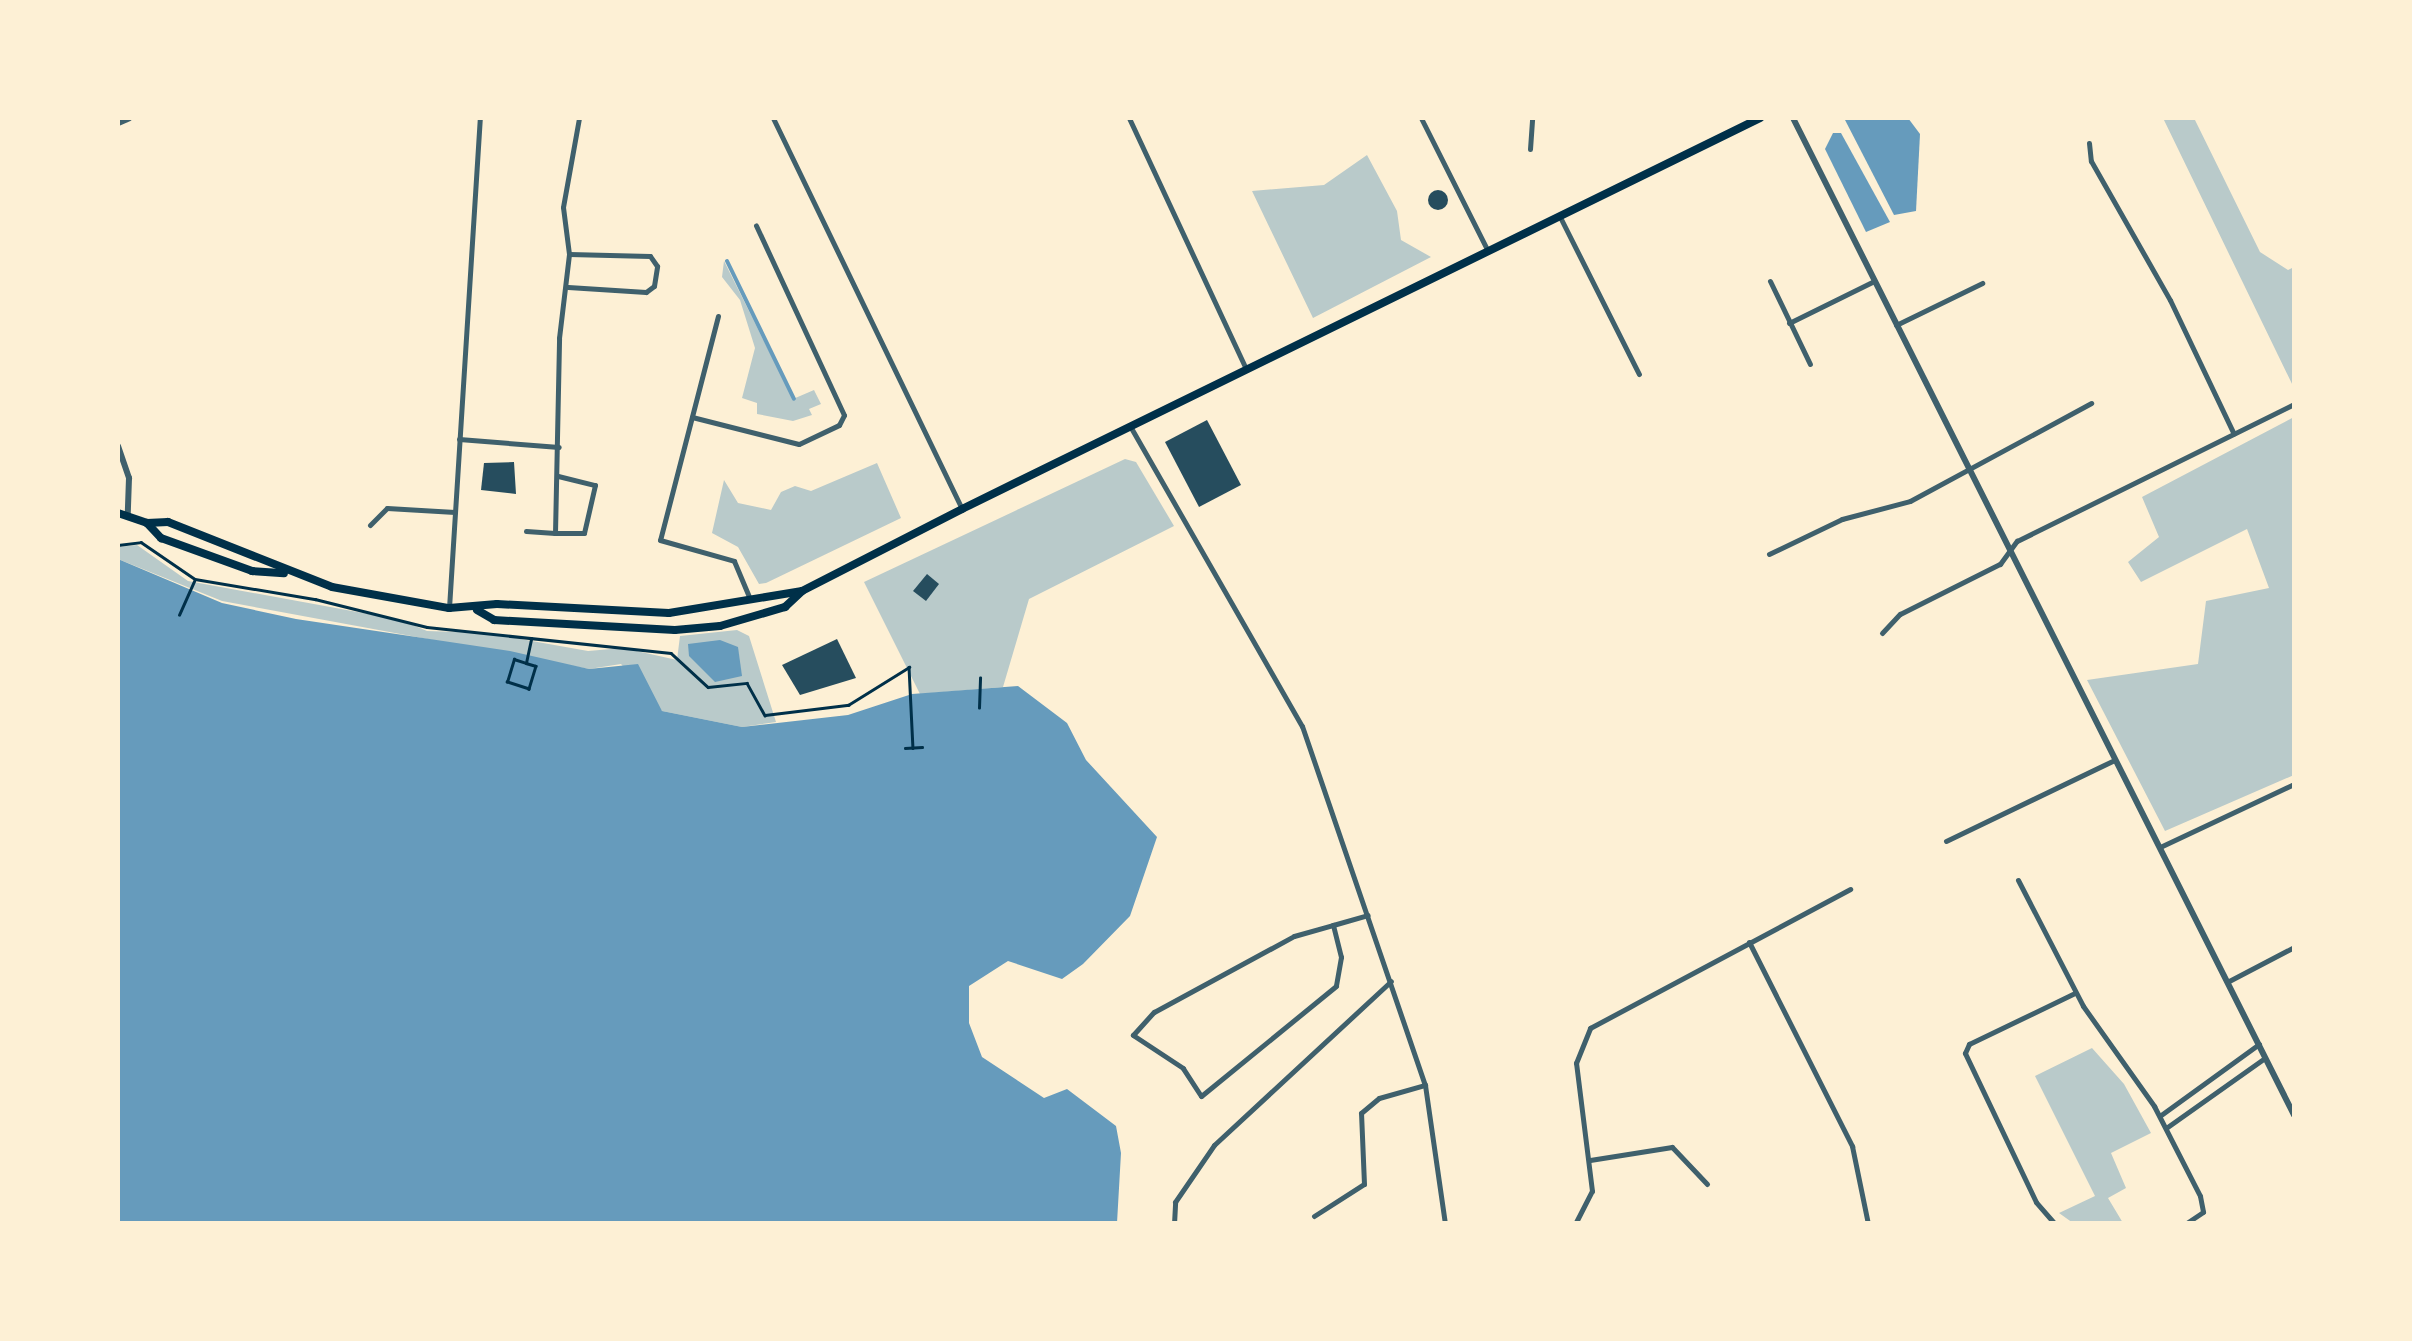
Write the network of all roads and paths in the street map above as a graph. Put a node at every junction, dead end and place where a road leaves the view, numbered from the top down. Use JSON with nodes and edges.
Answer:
{"nodes":[{"id":1,"x":129,"y":118,"type":"edge"},
{"id":2,"x":480,"y":118,"type":"edge"},
{"id":3,"x":580,"y":118,"type":"edge"},
{"id":4,"x":773,"y":118,"type":"edge"},
{"id":5,"x":1129,"y":118,"type":"edge"},
{"id":6,"x":1421,"y":118,"type":"edge"},
{"id":7,"x":1532,"y":118,"type":"edge"},
{"id":8,"x":1760,"y":118,"type":"edge"},
{"id":9,"x":1793,"y":118,"type":"edge"},
{"id":10,"x":118,"y":123,"type":"edge"},
{"id":11,"x":2088,"y":144,"type":"dead end"},
{"id":12,"x":1530,"y":149,"type":"dead end"},
{"id":13,"x":1558,"y":215,"type":"junction"},
{"id":14,"x":756,"y":226,"type":"dead end"},
{"id":15,"x":1488,"y":252,"type":"junction"},
{"id":16,"x":569,"y":254,"type":"junction"},
{"id":17,"x":1770,"y":281,"type":"dead end"},
{"id":18,"x":1874,"y":281,"type":"junction"},
{"id":19,"x":1982,"y":283,"type":"dead end"},
{"id":20,"x":568,"y":288,"type":"junction"},
{"id":21,"x":718,"y":316,"type":"dead end"},
{"id":22,"x":1789,"y":323,"type":"junction"},
{"id":23,"x":1896,"y":325,"type":"junction"},
{"id":24,"x":1810,"y":364,"type":"dead end"},
{"id":25,"x":1247,"y":372,"type":"junction"},
{"id":26,"x":1639,"y":374,"type":"dead end"},
{"id":27,"x":2091,"y":403,"type":"dead end"},
{"id":28,"x":2294,"y":404,"type":"edge"},
{"id":29,"x":692,"y":417,"type":"junction"},
{"id":30,"x":1130,"y":426,"type":"junction"},
{"id":31,"x":2234,"y":434,"type":"junction"},
{"id":32,"x":459,"y":439,"type":"junction"},
{"id":33,"x":559,"y":447,"type":"junction"},
{"id":34,"x":118,"y":449,"type":"edge"},
{"id":35,"x":1968,"y":470,"type":"junction"},
{"id":36,"x":558,"y":476,"type":"junction"},
{"id":37,"x":962,"y":509,"type":"junction"},
{"id":38,"x":455,"y":512,"type":"junction"},
{"id":39,"x":118,"y":513,"type":"edge"},
{"id":40,"x":128,"y":515,"type":"junction"},
{"id":41,"x":147,"y":523,"type":"junction"},
{"id":42,"x":370,"y":525,"type":"dead end"},
{"id":43,"x":526,"y":531,"type":"dead end"},
{"id":44,"x":555,"y":533,"type":"junction"},
{"id":45,"x":118,"y":545,"type":"edge"},
{"id":46,"x":2008,"y":553,"type":"junction"},
{"id":47,"x":1769,"y":554,"type":"dead end"},
{"id":48,"x":289,"y":573,"type":"junction"},
{"id":49,"x":195,"y":579,"type":"junction"},
{"id":50,"x":802,"y":591,"type":"junction"},
{"id":51,"x":750,"y":602,"type":"junction"},
{"id":52,"x":449,"y":608,"type":"junction"},
{"id":53,"x":477,"y":610,"type":"junction"},
{"id":54,"x":179,"y":615,"type":"dead end"},
{"id":55,"x":1882,"y":632,"type":"dead end"},
{"id":56,"x":532,"y":638,"type":"junction"},
{"id":57,"x":526,"y":663,"type":"junction"},
{"id":58,"x":980,"y":678,"type":"dead end"},
{"id":59,"x":979,"y":708,"type":"dead end"},
{"id":60,"x":922,"y":747,"type":"dead end"},
{"id":61,"x":905,"y":748,"type":"dead end"},
{"id":62,"x":914,"y":748,"type":"junction"},
{"id":63,"x":2114,"y":760,"type":"junction"},
{"id":64,"x":2294,"y":784,"type":"edge"},
{"id":65,"x":1946,"y":842,"type":"dead end"},
{"id":66,"x":2160,"y":847,"type":"junction"},
{"id":67,"x":2018,"y":880,"type":"dead end"},
{"id":68,"x":1850,"y":889,"type":"dead end"},
{"id":69,"x":1368,"y":915,"type":"junction"},
{"id":70,"x":1332,"y":925,"type":"junction"},
{"id":71,"x":1748,"y":942,"type":"junction"},
{"id":72,"x":2294,"y":947,"type":"edge"},
{"id":73,"x":1392,"y":981,"type":"junction"},
{"id":74,"x":2229,"y":981,"type":"junction"},
{"id":75,"x":2076,"y":992,"type":"junction"},
{"id":76,"x":2259,"y":1044,"type":"junction"},
{"id":77,"x":2266,"y":1058,"type":"junction"},
{"id":78,"x":1425,"y":1085,"type":"junction"},
{"id":79,"x":2294,"y":1114,"type":"edge"},
{"id":80,"x":2160,"y":1116,"type":"junction"},
{"id":81,"x":2166,"y":1128,"type":"junction"},
{"id":82,"x":1590,"y":1160,"type":"junction"},
{"id":83,"x":1707,"y":1184,"type":"dead end"},
{"id":84,"x":1314,"y":1216,"type":"dead end"},
{"id":85,"x":1174,"y":1224,"type":"edge"},
{"id":86,"x":1446,"y":1224,"type":"edge"},
{"id":87,"x":1575,"y":1224,"type":"edge"},
{"id":88,"x":1868,"y":1224,"type":"edge"},
{"id":89,"x":2055,"y":1224,"type":"edge"},
{"id":90,"x":2185,"y":1224,"type":"edge"}],
"edges":[{"from":1,"to":10,"type":"street"},
{"from":2,"to":32,"type":"street"},
{"from":3,"to":16,"type":"street"},
{"from":4,"to":37,"type":"street"},
{"from":5,"to":25,"type":"street"},
{"from":6,"to":15,"type":"street"},
{"from":7,"to":12,"type":"street"},
{"from":8,"to":13,"type":"main road"},
{"from":9,"to":18,"type":"street"},
{"from":11,"to":31,"type":"street"},
{"from":13,"to":15,"type":"main road"},
{"from":13,"to":26,"type":"street"},
{"from":14,"to":29,"type":"street"},
{"from":15,"to":25,"type":"main road"},
{"from":16,"to":20,"type":"street"},
{"from":16,"to":20,"type":"street"},
{"from":17,"to":22,"type":"street"},
{"from":18,"to":22,"type":"street"},
{"from":18,"to":23,"type":"street"},
{"from":19,"to":23,"type":"street"},
{"from":20,"to":33,"type":"street"},
{"from":21,"to":29,"type":"street"},
{"from":22,"to":24,"type":"street"},
{"from":23,"to":35,"type":"street"},
{"from":25,"to":30,"type":"main road"},
{"from":27,"to":35,"type":"street"},
{"from":28,"to":31,"type":"street"},
{"from":29,"to":51,"type":"street"},
{"from":30,"to":37,"type":"main road"},
{"from":30,"to":69,"type":"street"},
{"from":31,"to":46,"type":"street"},
{"from":32,"to":33,"type":"street"},
{"from":32,"to":38,"type":"street"},
{"from":33,"to":36,"type":"street"},
{"from":34,"to":40,"type":"street"},
{"from":35,"to":46,"type":"street"},
{"from":35,"to":47,"type":"street"},
{"from":36,"to":44,"type":"street"},
{"from":36,"to":44,"type":"street"},
{"from":37,"to":50,"type":"main road"},
{"from":38,"to":42,"type":"street"},
{"from":38,"to":52,"type":"street"},
{"from":39,"to":40,"type":"main road"},
{"from":40,"to":41,"type":"main road"},
{"from":41,"to":48,"type":"main road"},
{"from":41,"to":48,"type":"main road"},
{"from":43,"to":44,"type":"street"},
{"from":45,"to":49,"type":"path"},
{"from":46,"to":55,"type":"street"},
{"from":46,"to":63,"type":"street"},
{"from":48,"to":52,"type":"main road"},
{"from":49,"to":54,"type":"path"},
{"from":49,"to":56,"type":"path"},
{"from":50,"to":51,"type":"main road"},
{"from":50,"to":53,"type":"main road"},
{"from":51,"to":53,"type":"main road"},
{"from":52,"to":53,"type":"main road"},
{"from":56,"to":57,"type":"path"},
{"from":56,"to":62,"type":"path"},
{"from":57,"to":57,"type":"path"},
{"from":58,"to":59,"type":"path"},
{"from":60,"to":62,"type":"path"},
{"from":61,"to":62,"type":"path"},
{"from":63,"to":65,"type":"street"},
{"from":63,"to":66,"type":"street"},
{"from":64,"to":66,"type":"street"},
{"from":66,"to":74,"type":"street"},
{"from":67,"to":75,"type":"street"},
{"from":68,"to":71,"type":"street"},
{"from":69,"to":70,"type":"street"},
{"from":69,"to":73,"type":"street"},
{"from":70,"to":70,"type":"street"},
{"from":71,"to":82,"type":"street"},
{"from":71,"to":88,"type":"street"},
{"from":72,"to":74,"type":"street"},
{"from":73,"to":78,"type":"street"},
{"from":73,"to":85,"type":"street"},
{"from":74,"to":76,"type":"street"},
{"from":75,"to":80,"type":"street"},
{"from":75,"to":89,"type":"street"},
{"from":76,"to":77,"type":"street"},
{"from":76,"to":80,"type":"street"},
{"from":77,"to":79,"type":"street"},
{"from":77,"to":81,"type":"street"},
{"from":78,"to":84,"type":"street"},
{"from":78,"to":86,"type":"street"},
{"from":80,"to":81,"type":"street"},
{"from":81,"to":90,"type":"street"},
{"from":82,"to":83,"type":"street"},
{"from":82,"to":87,"type":"street"}]}
